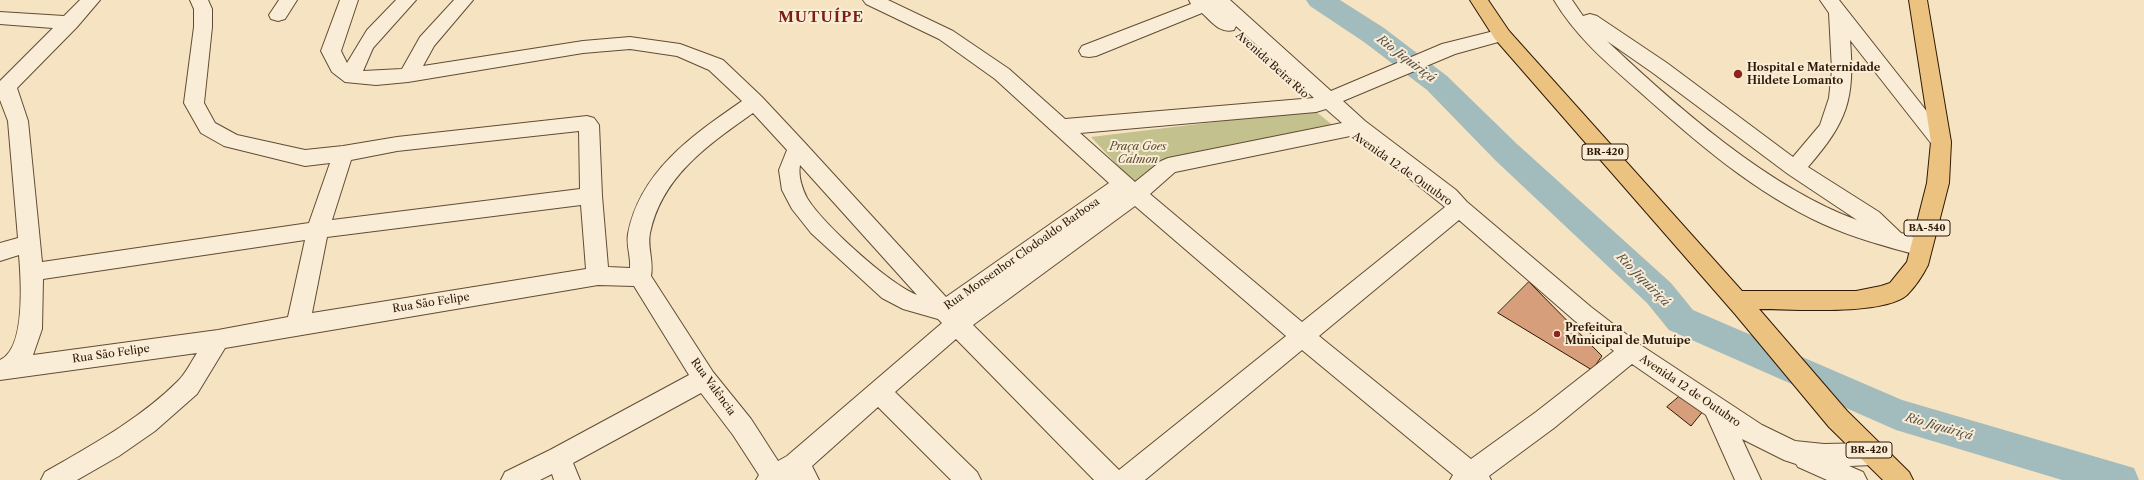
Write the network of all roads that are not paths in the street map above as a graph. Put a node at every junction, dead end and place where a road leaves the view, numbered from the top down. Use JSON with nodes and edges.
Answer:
{"nodes":[{"id":1,"x":91,"y":0,"type":"edge"},
{"id":2,"x":199,"y":0,"type":"edge"},
{"id":3,"x":349,"y":0,"type":"edge"},
{"id":4,"x":407,"y":0,"type":"edge"},
{"id":5,"x":464,"y":0,"type":"edge"},
{"id":6,"x":873,"y":0,"type":"edge"},
{"id":7,"x":1479,"y":0,"type":"edge"},
{"id":8,"x":1918,"y":0,"type":"edge"},
{"id":9,"x":1210,"y":2,"type":"edge"},
{"id":10,"x":1564,"y":2,"type":"edge"},
{"id":11,"x":1833,"y":6,"type":"edge"},
{"id":12,"x":0,"y":18,"type":"edge"},
{"id":13,"x":70,"y":23,"type":"junction"},
{"id":14,"x":1502,"y":35,"type":"junction"},
{"id":15,"x":1089,"y":51,"type":"dead end"},
{"id":16,"x":408,"y":75,"type":"junction"},
{"id":17,"x":352,"y":77,"type":"junction"},
{"id":18,"x":3,"y":91,"type":"edge"},
{"id":19,"x":755,"y":102,"type":"junction"},
{"id":20,"x":1322,"y":102,"type":"junction"},
{"id":21,"x":1062,"y":127,"type":"junction"},
{"id":22,"x":1352,"y":128,"type":"junction"},
{"id":23,"x":1941,"y":142,"type":"junction"},
{"id":24,"x":798,"y":148,"type":"junction"},
{"id":25,"x":343,"y":154,"type":"junction"},
{"id":26,"x":1795,"y":169,"type":"junction"},
{"id":27,"x":1129,"y":189,"type":"junction"},
{"id":28,"x":591,"y":196,"type":"junction"},
{"id":29,"x":1459,"y":208,"type":"junction"},
{"id":30,"x":318,"y":230,"type":"junction"},
{"id":31,"x":1898,"y":241,"type":"junction"},
{"id":32,"x":29,"y":243,"type":"junction"},
{"id":33,"x":1921,"y":247,"type":"junction"},
{"id":34,"x":0,"y":252,"type":"edge"},
{"id":35,"x":32,"y":272,"type":"junction"},
{"id":36,"x":598,"y":276,"type":"junction"},
{"id":37,"x":640,"y":278,"type":"junction"},
{"id":38,"x":1740,"y":303,"type":"junction"},
{"id":39,"x":951,"y":317,"type":"junction"},
{"id":40,"x":298,"y":325,"type":"junction"},
{"id":41,"x":1302,"y":336,"type":"junction"},
{"id":42,"x":218,"y":340,"type":"junction"},
{"id":43,"x":1631,"y":351,"type":"junction"},
{"id":44,"x":5,"y":369,"type":"edge"},
{"id":45,"x":704,"y":379,"type":"junction"},
{"id":46,"x":879,"y":392,"type":"junction"},
{"id":47,"x":1716,"y":409,"type":"junction"},
{"id":48,"x":1793,"y":452,"type":"junction"},
{"id":49,"x":1872,"y":454,"type":"junction"},
{"id":50,"x":563,"y":469,"type":"edge"},
{"id":51,"x":801,"y":472,"type":"edge"},
{"id":52,"x":771,"y":478,"type":"edge"},
{"id":53,"x":1470,"y":478,"type":"edge"},
{"id":54,"x":54,"y":480,"type":"edge"},
{"id":55,"x":514,"y":480,"type":"edge"},
{"id":56,"x":968,"y":480,"type":"edge"},
{"id":57,"x":1111,"y":480,"type":"edge"},
{"id":58,"x":1126,"y":480,"type":"edge"},
{"id":59,"x":1748,"y":480,"type":"edge"},
{"id":60,"x":1854,"y":480,"type":"edge"},
{"id":61,"x":1900,"y":480,"type":"edge"}],
"edges":[{"from":1,"to":13,"type":"street"},
{"from":2,"to":25,"type":"street"},
{"from":3,"to":17,"type":"street"},
{"from":4,"to":17,"type":"street"},
{"from":5,"to":16,"type":"street"},
{"from":6,"to":21,"type":"street"},
{"from":7,"to":14,"type":"main road","number":"BR-420"},
{"from":8,"to":23,"type":"main road","number":"BA-540"},
{"from":9,"to":15,"type":"street"},
{"from":9,"to":20,"type":"street","name":"Avenida Beira Rio"},
{"from":10,"to":26,"type":"street"},
{"from":10,"to":31,"type":"street"},
{"from":11,"to":23,"type":"street"},
{"from":11,"to":26,"type":"street"},
{"from":12,"to":13,"type":"street"},
{"from":13,"to":18,"type":"street"},
{"from":14,"to":20,"type":"street"},
{"from":14,"to":38,"type":"main road","number":"BR-420"},
{"from":16,"to":17,"type":"street"},
{"from":16,"to":19,"type":"street"},
{"from":18,"to":32,"type":"street"},
{"from":19,"to":24,"type":"street"},
{"from":19,"to":37,"type":"street"},
{"from":20,"to":21,"type":"street"},
{"from":20,"to":22,"type":"street","name":"Avenida Beira Rio"},
{"from":21,"to":27,"type":"street"},
{"from":22,"to":27,"type":"street"},
{"from":22,"to":29,"type":"street","name":"Avenida 12 de Outubro"},
{"from":23,"to":33,"type":"main road","number":"BA-540"},
{"from":24,"to":39,"type":"street"},
{"from":24,"to":39,"type":"street","name":"Rua Monsenhor Clodoaldo Barbosa"},
{"from":25,"to":28,"type":"street"},
{"from":25,"to":30,"type":"street"},
{"from":26,"to":31,"type":"street"},
{"from":27,"to":39,"type":"street","name":"Rua Monsenhor Clodoaldo Barbosa"},
{"from":27,"to":41,"type":"street"},
{"from":28,"to":30,"type":"street"},
{"from":28,"to":36,"type":"street"},
{"from":29,"to":41,"type":"street"},
{"from":29,"to":43,"type":"street","name":"Avenida 12 de Outubro"},
{"from":30,"to":35,"type":"street"},
{"from":30,"to":40,"type":"street"},
{"from":31,"to":33,"type":"street"},
{"from":32,"to":34,"type":"street"},
{"from":32,"to":35,"type":"street"},
{"from":33,"to":38,"type":"main road","number":"BA-540"},
{"from":35,"to":44,"type":"street"},
{"from":36,"to":37,"type":"street","name":"Rua São Felipe"},
{"from":36,"to":40,"type":"street","name":"Rua São Felipe"},
{"from":37,"to":45,"type":"street","name":"Rua Valência"},
{"from":38,"to":49,"type":"main road","number":"BR-420"},
{"from":39,"to":46,"type":"street"},
{"from":39,"to":57,"type":"street"},
{"from":40,"to":42,"type":"street","name":"Rua São Felipe"},
{"from":41,"to":53,"type":"street"},
{"from":41,"to":58,"type":"street"},
{"from":42,"to":44,"type":"street","name":"Rua São Felipe"},
{"from":42,"to":54,"type":"street"},
{"from":43,"to":47,"type":"street","name":"Avenida 12 de Outubro"},
{"from":43,"to":53,"type":"street"},
{"from":45,"to":50,"type":"street"},
{"from":45,"to":52,"type":"street","name":"Rua Valência"},
{"from":46,"to":51,"type":"street"},
{"from":46,"to":56,"type":"street"},
{"from":47,"to":48,"type":"street","name":"Avenida 12 de Outubro"},
{"from":47,"to":59,"type":"street"},
{"from":48,"to":49,"type":"street","name":"Avenida 12 de Outubro"},
{"from":48,"to":60,"type":"street"},
{"from":49,"to":61,"type":"main road","number":"BR-420"},
{"from":50,"to":55,"type":"street"},
{"from":51,"to":52,"type":"street"}]}
